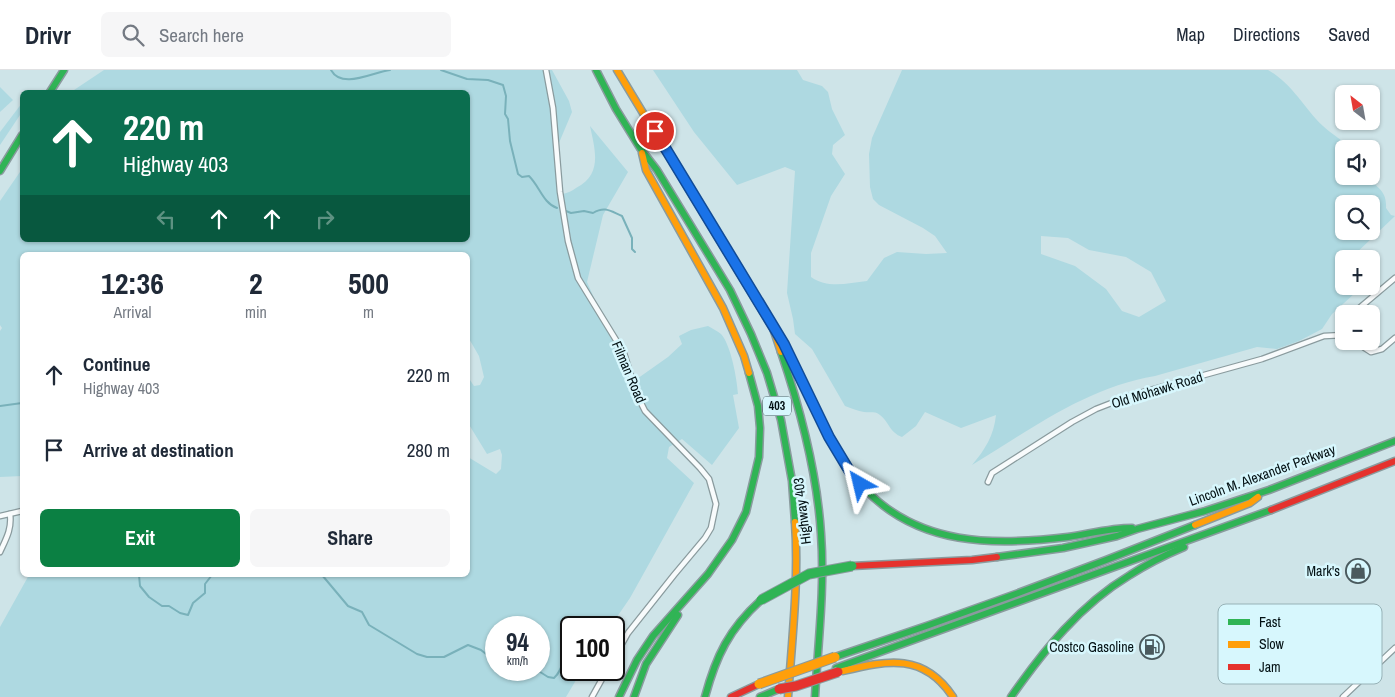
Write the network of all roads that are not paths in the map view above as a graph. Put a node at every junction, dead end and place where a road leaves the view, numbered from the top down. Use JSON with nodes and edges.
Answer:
{"nodes":[{"id":1,"x":64,"y":70,"type":"edge"},
{"id":2,"x":546,"y":70,"type":"edge"},
{"id":3,"x":596,"y":70,"type":"edge"},
{"id":4,"x":617,"y":70,"type":"edge"},
{"id":5,"x":51,"y":90,"type":"edge"},
{"id":6,"x":20,"y":138,"type":"edge"},
{"id":7,"x":640,"y":148,"type":"junction"},
{"id":8,"x":0,"y":171,"type":"edge"},
{"id":9,"x":1395,"y":278,"type":"edge"},
{"id":10,"x":1363,"y":305,"type":"edge"},
{"id":11,"x":773,"y":328,"type":"junction"},
{"id":12,"x":1335,"y":335,"type":"edge"},
{"id":13,"x":1395,"y":338,"type":"edge"},
{"id":14,"x":1380,"y":350,"type":"edge"},
{"id":15,"x":1395,"y":441,"type":"edge"},
{"id":16,"x":1395,"y":461,"type":"edge"},
{"id":17,"x":988,"y":482,"type":"dead end"},
{"id":18,"x":1269,"y":490,"type":"junction"},
{"id":19,"x":1269,"y":511,"type":"junction"},
{"id":20,"x":20,"y":512,"type":"edge"},
{"id":21,"x":10,"y":514,"type":"junction"},
{"id":22,"x":0,"y":516,"type":"edge"},
{"id":23,"x":1137,"y":529,"type":"junction"},
{"id":24,"x":0,"y":552,"type":"edge"},
{"id":25,"x":695,"y":590,"type":"junction"},
{"id":26,"x":625,"y":639,"type":"edge"},
{"id":27,"x":1395,"y":648,"type":"edge"},
{"id":28,"x":1382,"y":660,"type":"edge"},
{"id":29,"x":816,"y":668,"type":"junction"},
{"id":30,"x":837,"y":670,"type":"junction"},
{"id":31,"x":601,"y":681,"type":"edge"},
{"id":32,"x":1357,"y":684,"type":"edge"},
{"id":33,"x":592,"y":697,"type":"edge"},
{"id":34,"x":619,"y":697,"type":"edge"},
{"id":35,"x":634,"y":697,"type":"edge"},
{"id":36,"x":705,"y":697,"type":"edge"},
{"id":37,"x":731,"y":697,"type":"edge"},
{"id":38,"x":760,"y":697,"type":"edge"},
{"id":39,"x":788,"y":697,"type":"edge"},
{"id":40,"x":815,"y":697,"type":"edge"},
{"id":41,"x":820,"y":697,"type":"edge"},
{"id":42,"x":953,"y":697,"type":"edge"},
{"id":43,"x":1011,"y":697,"type":"edge"},
{"id":44,"x":1343,"y":697,"type":"edge"}],
"edges":[{"from":1,"to":5,"type":"main road"},
{"from":2,"to":26,"type":"street","name":"Filman Road"},
{"from":3,"to":7,"type":"main road","name":"Highway 403","number":"403"},
{"from":4,"to":11,"type":"main road","name":"Highway 403","number":"403"},
{"from":6,"to":8,"type":"main road"},
{"from":7,"to":25,"type":"main road"},
{"from":7,"to":39,"type":"main road","name":"Highway 403","number":"403"},
{"from":9,"to":10,"type":"street"},
{"from":11,"to":23,"type":"main road"},
{"from":11,"to":29,"type":"main road","name":"Highway 403","number":"403"},
{"from":12,"to":17,"type":"street","name":"Old Mohawk Road"},
{"from":13,"to":14,"type":"street"},
{"from":15,"to":18,"type":"main road","name":"Lincoln M. Alexander Parkway"},
{"from":16,"to":19,"type":"main road"},
{"from":18,"to":23,"type":"main road","name":"Lincoln M. Alexander Parkway"},
{"from":18,"to":37,"type":"main road","bridge":true},
{"from":19,"to":30,"type":"main road"},
{"from":19,"to":43,"type":"main road"},
{"from":20,"to":21,"type":"street"},
{"from":21,"to":22,"type":"street"},
{"from":21,"to":24,"type":"street"},
{"from":23,"to":36,"type":"main road","bridge":true},
{"from":25,"to":34,"type":"main road"},
{"from":25,"to":35,"type":"main road"},
{"from":27,"to":28,"type":"street"},
{"from":29,"to":40,"type":"main road","name":"Highway 403","number":"403"},
{"from":29,"to":41,"type":"main road"},
{"from":30,"to":38,"type":"main road","bridge":true},
{"from":30,"to":42,"type":"main road"},
{"from":31,"to":33,"type":"street"},
{"from":32,"to":44,"type":"street"}]}
